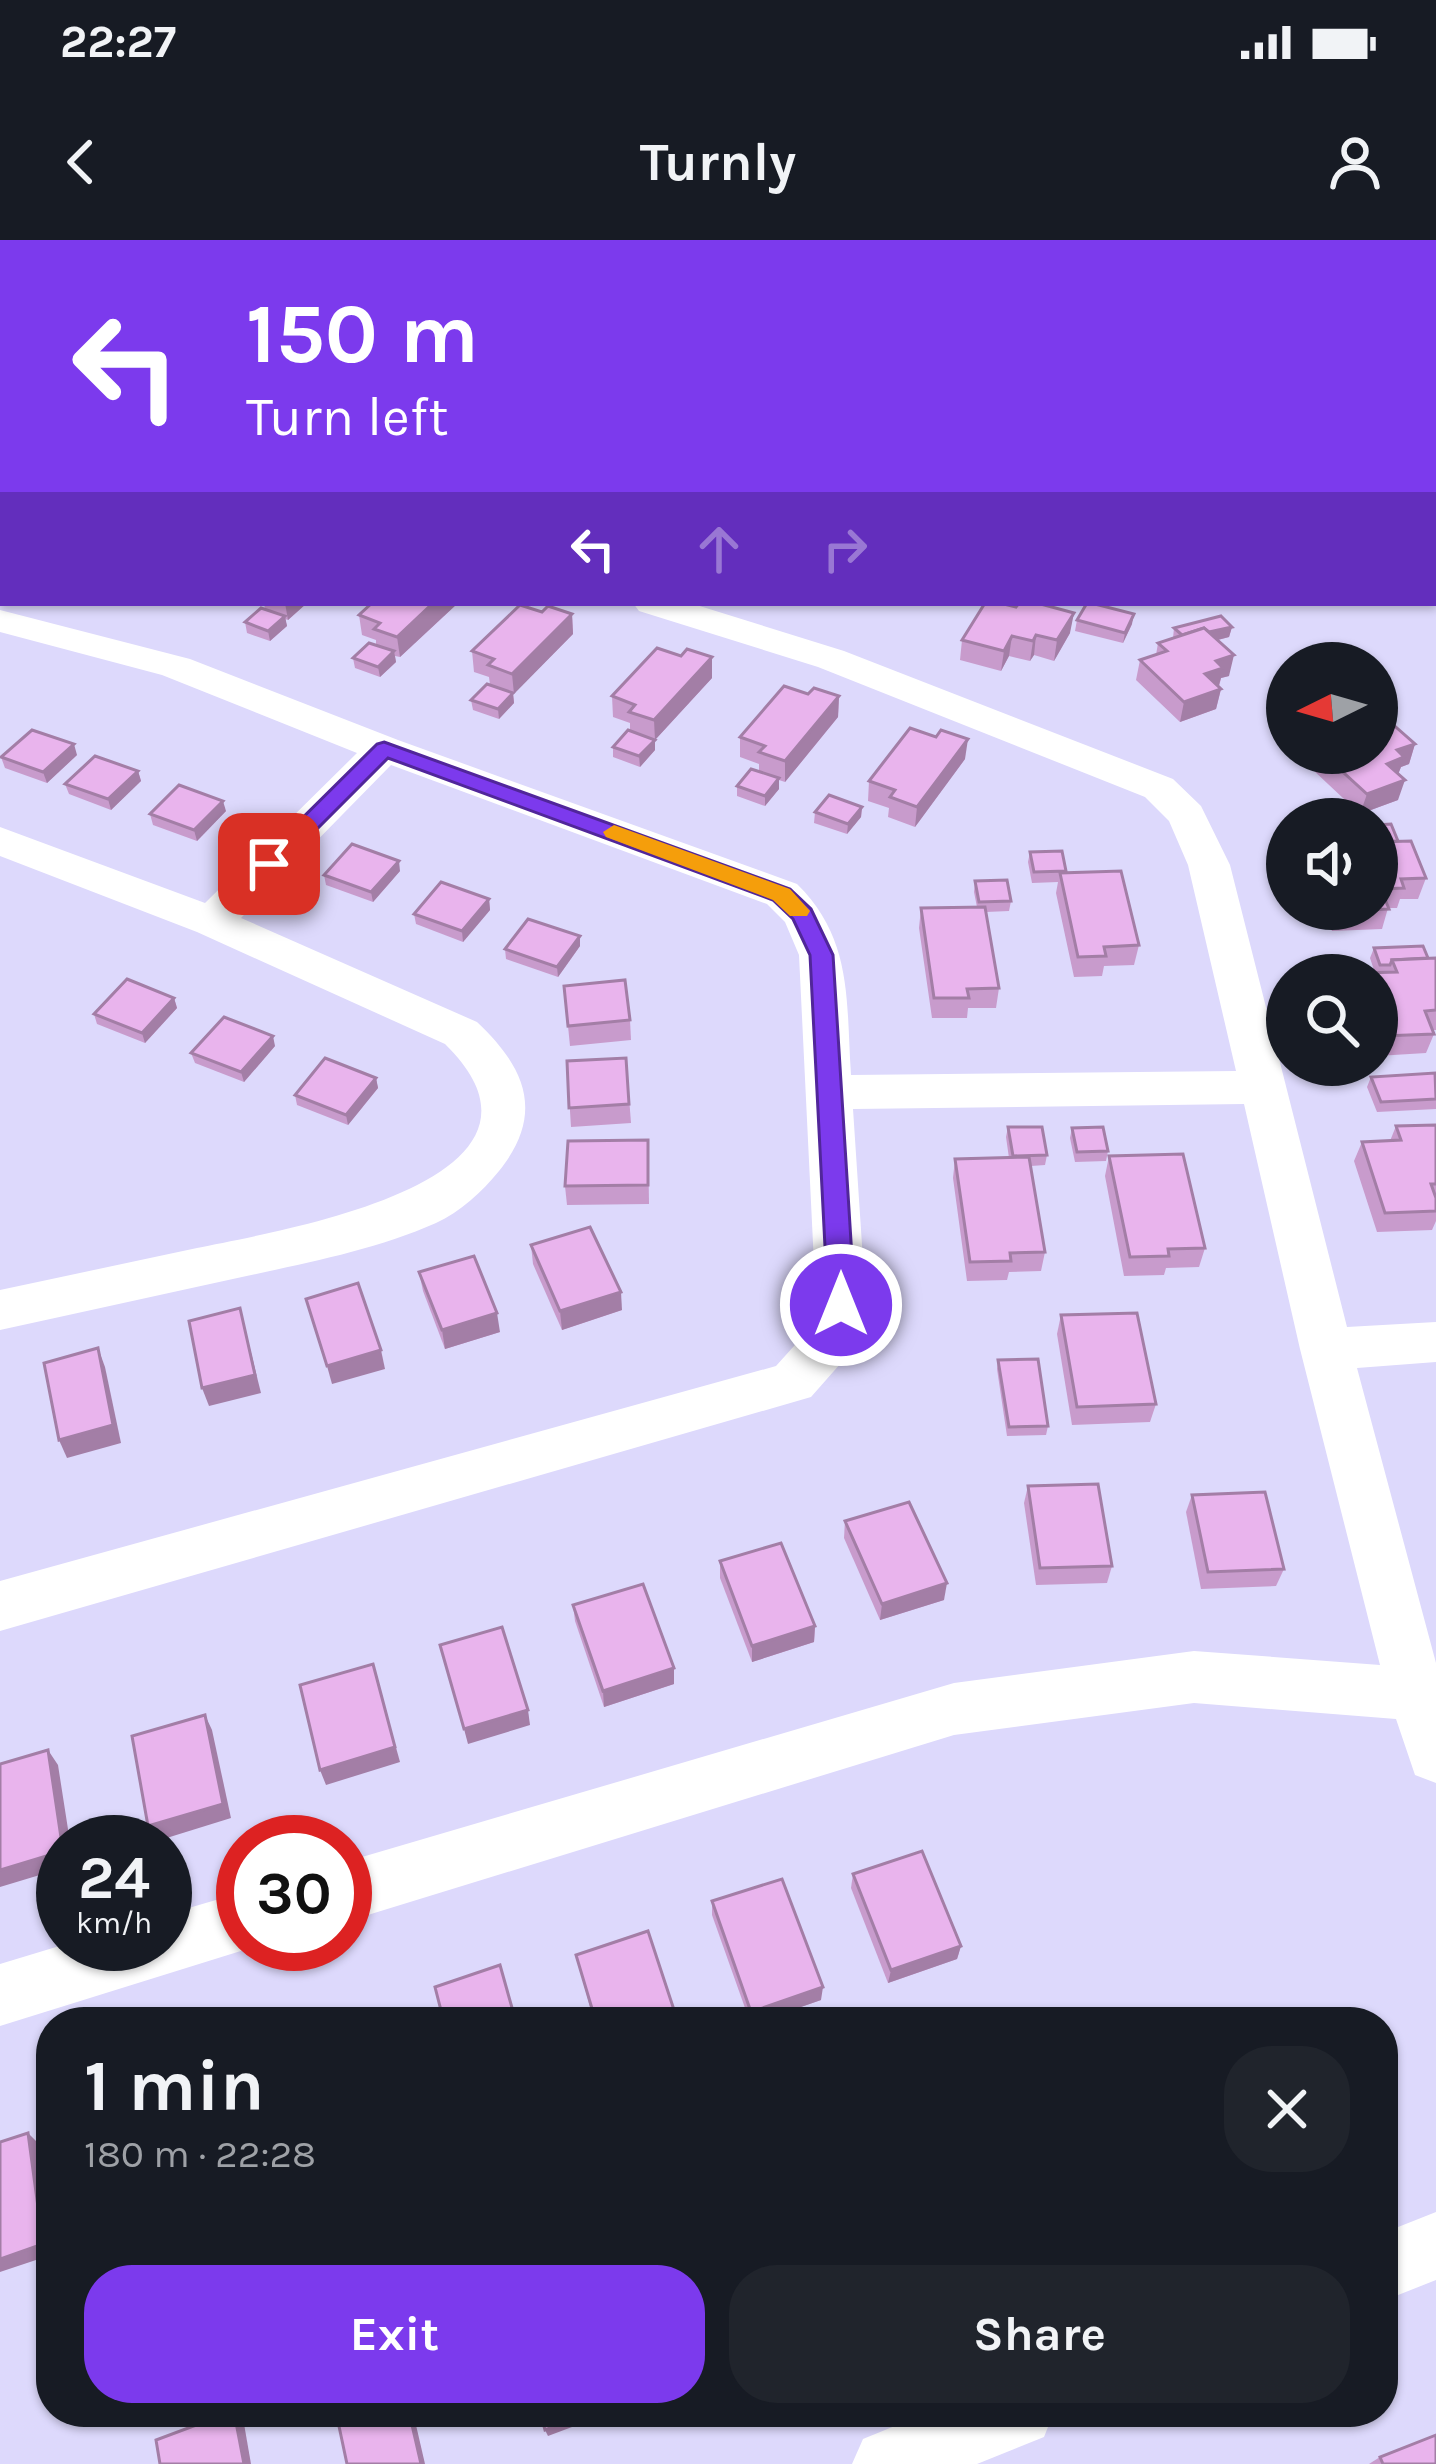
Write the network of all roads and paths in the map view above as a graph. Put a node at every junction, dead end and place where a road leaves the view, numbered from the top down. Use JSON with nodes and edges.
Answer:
{"nodes":[{"id":1,"x":662,"y":606,"type":"edge"},
{"id":2,"x":0,"y":618,"type":"edge"},
{"id":3,"x":384,"y":749,"type":"junction"},
{"id":4,"x":0,"y":841,"type":"edge"},
{"id":5,"x":212,"y":922,"type":"junction"},
{"id":6,"x":1266,"y":1087,"type":"junction"},
{"id":7,"x":829,"y":1092,"type":"junction"},
{"id":8,"x":0,"y":1310,"type":"edge"},
{"id":9,"x":1436,"y":1342,"type":"edge"},
{"id":10,"x":1325,"y":1349,"type":"junction"},
{"id":11,"x":0,"y":1606,"type":"edge"},
{"id":12,"x":1414,"y":1694,"type":"junction"},
{"id":13,"x":1436,"y":1756,"type":"edge"},
{"id":14,"x":372,"y":1884,"type":"edge"},
{"id":15,"x":216,"y":1930,"type":"edge"},
{"id":16,"x":0,"y":1995,"type":"edge"},
{"id":17,"x":1436,"y":2246,"type":"edge"},
{"id":18,"x":1398,"y":2261,"type":"edge"},
{"id":19,"x":982,"y":2427,"type":"edge"},
{"id":20,"x":889,"y":2464,"type":"edge"}],
"edges":[{"from":1,"to":6,"type":"street"},
{"from":2,"to":3,"type":"street"},
{"from":3,"to":5,"type":"street"},
{"from":3,"to":7,"type":"street"},
{"from":4,"to":5,"type":"street"},
{"from":5,"to":8,"type":"street"},
{"from":6,"to":7,"type":"street"},
{"from":6,"to":10,"type":"street"},
{"from":7,"to":11,"type":"street"},
{"from":9,"to":10,"type":"street"},
{"from":10,"to":12,"type":"street"},
{"from":12,"to":13,"type":"street"},
{"from":12,"to":14,"type":"street"},
{"from":15,"to":16,"type":"street"},
{"from":17,"to":18,"type":"street"},
{"from":19,"to":20,"type":"street"}]}
